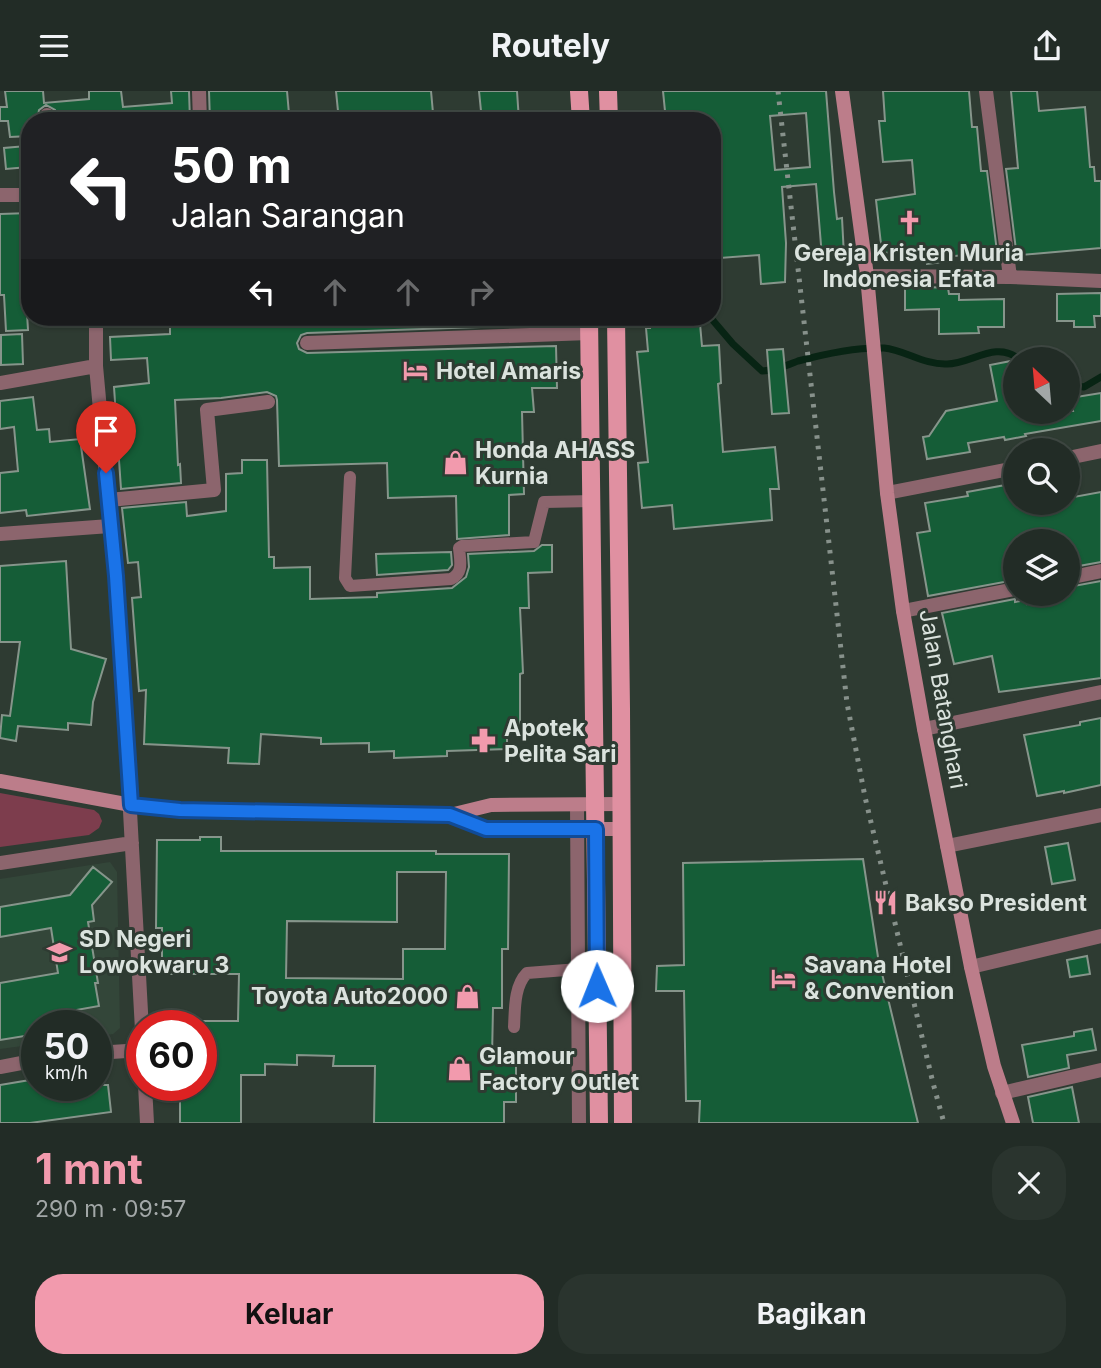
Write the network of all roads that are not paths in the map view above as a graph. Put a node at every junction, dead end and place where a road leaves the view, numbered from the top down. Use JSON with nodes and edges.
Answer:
{"nodes":[{"id":1,"x":199,"y":91,"type":"edge"},
{"id":2,"x":579,"y":91,"type":"edge"},
{"id":3,"x":608,"y":91,"type":"edge"},
{"id":4,"x":842,"y":91,"type":"edge"},
{"id":5,"x":986,"y":91,"type":"edge"},
{"id":6,"x":200,"y":112,"type":"edge"},
{"id":7,"x":580,"y":112,"type":"edge"},
{"id":8,"x":609,"y":112,"type":"edge"},
{"id":9,"x":0,"y":195,"type":"edge"},
{"id":10,"x":21,"y":195,"type":"edge"},
{"id":11,"x":867,"y":276,"type":"junction"},
{"id":12,"x":1010,"y":277,"type":"junction"},
{"id":13,"x":1101,"y":281,"type":"edge"},
{"id":14,"x":96,"y":326,"type":"edge"},
{"id":15,"x":573,"y":326,"type":"edge"},
{"id":16,"x":589,"y":326,"type":"edge"},
{"id":17,"x":616,"y":326,"type":"edge"},
{"id":18,"x":307,"y":343,"type":"dead end"},
{"id":19,"x":96,"y":366,"type":"junction"},
{"id":20,"x":0,"y":383,"type":"edge"},
{"id":21,"x":268,"y":402,"type":"dead end"},
{"id":22,"x":1101,"y":451,"type":"edge"},
{"id":23,"x":1080,"y":455,"type":"edge"},
{"id":24,"x":1003,"y":470,"type":"edge"},
{"id":25,"x":350,"y":477,"type":"dead end"},
{"id":26,"x":887,"y":493,"type":"junction"},
{"id":27,"x":108,"y":500,"type":"junction"},
{"id":28,"x":593,"y":501,"type":"junction"},
{"id":29,"x":110,"y":526,"type":"junction"},
{"id":30,"x":0,"y":534,"type":"edge"},
{"id":31,"x":1101,"y":571,"type":"edge"},
{"id":32,"x":1080,"y":575,"type":"edge"},
{"id":33,"x":1003,"y":591,"type":"edge"},
{"id":34,"x":903,"y":611,"type":"junction"},
{"id":35,"x":1101,"y":692,"type":"edge"},
{"id":36,"x":924,"y":729,"type":"junction"},
{"id":37,"x":0,"y":781,"type":"edge"},
{"id":38,"x":596,"y":804,"type":"junction"},
{"id":39,"x":621,"y":804,"type":"junction"},
{"id":40,"x":131,"y":805,"type":"junction"},
{"id":41,"x":577,"y":805,"type":"junction"},
{"id":42,"x":450,"y":815,"type":"junction"},
{"id":43,"x":1101,"y":815,"type":"edge"},
{"id":44,"x":586,"y":829,"type":"junction"},
{"id":45,"x":621,"y":829,"type":"junction"},
{"id":46,"x":132,"y":843,"type":"junction"},
{"id":47,"x":947,"y":846,"type":"junction"},
{"id":48,"x":0,"y":863,"type":"edge"},
{"id":49,"x":1101,"y":936,"type":"edge"},
{"id":50,"x":971,"y":967,"type":"junction"},
{"id":51,"x":579,"y":969,"type":"junction"},
{"id":52,"x":141,"y":1010,"type":"edge"},
{"id":53,"x":514,"y":1027,"type":"dead end"},
{"id":54,"x":21,"y":1063,"type":"edge"},
{"id":55,"x":0,"y":1067,"type":"edge"},
{"id":56,"x":1101,"y":1070,"type":"edge"},
{"id":57,"x":1002,"y":1093,"type":"junction"},
{"id":58,"x":146,"y":1101,"type":"edge"},
{"id":59,"x":147,"y":1123,"type":"edge"},
{"id":60,"x":579,"y":1123,"type":"edge"},
{"id":61,"x":599,"y":1123,"type":"edge"},
{"id":62,"x":623,"y":1123,"type":"edge"},
{"id":63,"x":1013,"y":1123,"type":"edge"}],
"edges":[{"from":1,"to":6,"type":"street"},
{"from":2,"to":7,"type":"main road"},
{"from":3,"to":8,"type":"main road"},
{"from":4,"to":11,"type":"street","name":"Jalan Batanghari"},
{"from":5,"to":12,"type":"street"},
{"from":9,"to":10,"type":"street"},
{"from":11,"to":12,"type":"street"},
{"from":11,"to":26,"type":"street","name":"Jalan Batanghari"},
{"from":12,"to":13,"type":"street"},
{"from":14,"to":19,"type":"street"},
{"from":15,"to":18,"type":"street"},
{"from":16,"to":28,"type":"main road"},
{"from":17,"to":39,"type":"main road"},
{"from":19,"to":20,"type":"street"},
{"from":19,"to":27,"type":"street"},
{"from":21,"to":27,"type":"street"},
{"from":22,"to":23,"type":"street"},
{"from":24,"to":26,"type":"street"},
{"from":25,"to":28,"type":"lane"},
{"from":26,"to":34,"type":"street","name":"Jalan Batanghari"},
{"from":27,"to":29,"type":"street"},
{"from":28,"to":38,"type":"main road"},
{"from":29,"to":30,"type":"street"},
{"from":29,"to":40,"type":"street"},
{"from":31,"to":32,"type":"street"},
{"from":33,"to":34,"type":"street"},
{"from":34,"to":36,"type":"street","name":"Jalan Batanghari"},
{"from":35,"to":36,"type":"street"},
{"from":36,"to":47,"type":"street","name":"Jalan Batanghari"},
{"from":37,"to":40,"type":"street"},
{"from":38,"to":39,"type":"street"},
{"from":38,"to":41,"type":"street"},
{"from":38,"to":44,"type":"main road"},
{"from":39,"to":45,"type":"main road"},
{"from":40,"to":42,"type":"street"},
{"from":40,"to":46,"type":"street"},
{"from":41,"to":42,"type":"street"},
{"from":41,"to":44,"type":"street"},
{"from":42,"to":44,"type":"street"},
{"from":43,"to":47,"type":"street"},
{"from":44,"to":45,"type":"street"},
{"from":44,"to":51,"type":"street"},
{"from":44,"to":61,"type":"main road"},
{"from":45,"to":62,"type":"main road"},
{"from":46,"to":48,"type":"street"},
{"from":46,"to":52,"type":"street"},
{"from":47,"to":50,"type":"street","name":"Jalan Batanghari"},
{"from":49,"to":50,"type":"street"},
{"from":50,"to":57,"type":"street","name":"Jalan Batanghari"},
{"from":51,"to":53,"type":"lane"},
{"from":51,"to":60,"type":"street"},
{"from":54,"to":55,"type":"street"},
{"from":56,"to":57,"type":"street"},
{"from":57,"to":63,"type":"street","name":"Jalan Batanghari"},
{"from":58,"to":59,"type":"street"}]}
